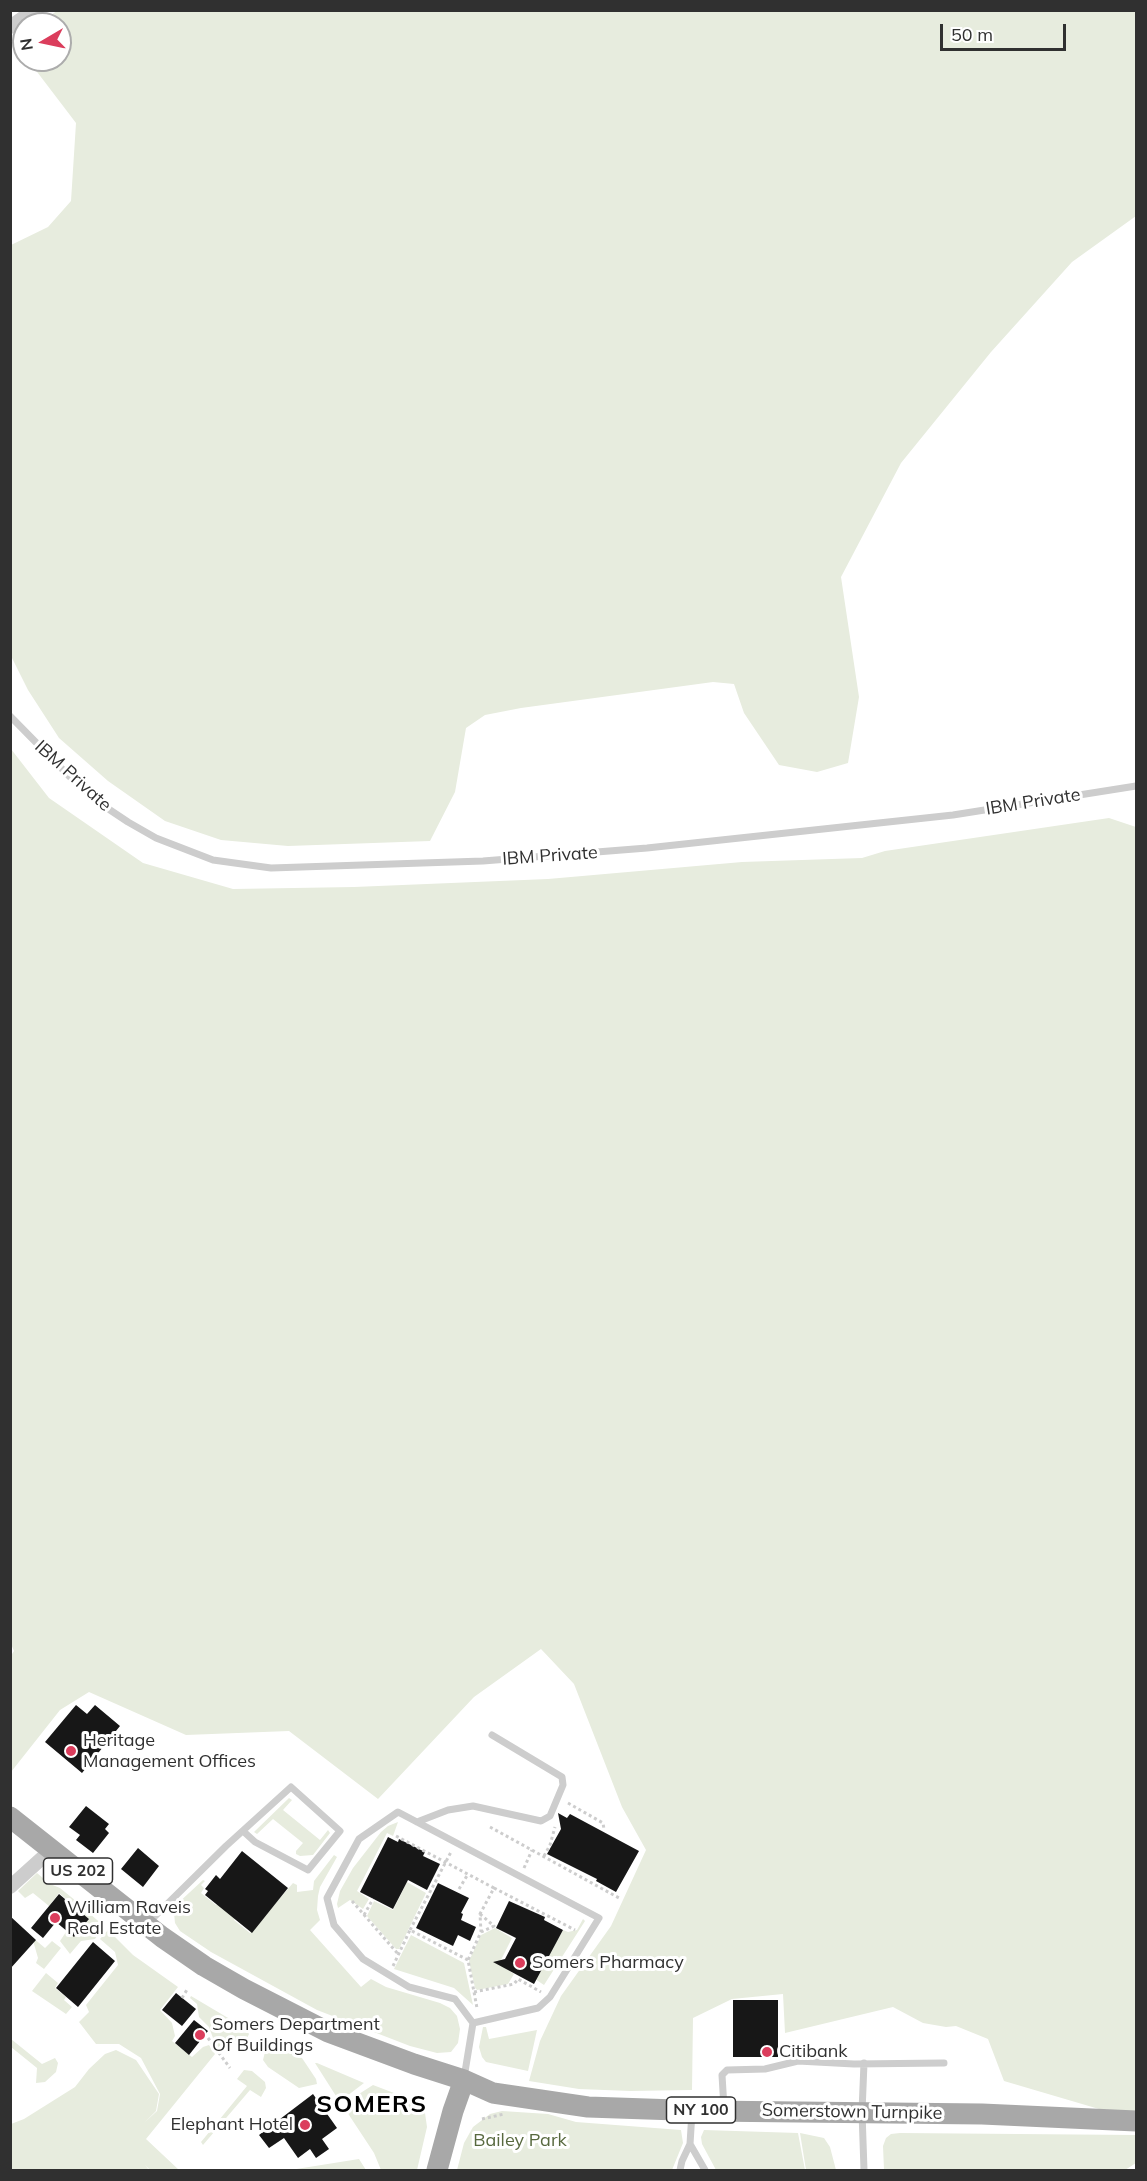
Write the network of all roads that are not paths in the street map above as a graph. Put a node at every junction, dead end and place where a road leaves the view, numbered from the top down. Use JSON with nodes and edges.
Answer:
{"nodes":[{"id":1,"x":34,"y":10,"type":"edge"},
{"id":2,"x":10,"y":27,"type":"edge"},
{"id":3,"x":10,"y":716,"type":"edge"},
{"id":4,"x":1137,"y":786,"type":"edge"},
{"id":5,"x":492,"y":1735,"type":"dead end"},
{"id":6,"x":10,"y":1817,"type":"edge"},
{"id":7,"x":417,"y":1822,"type":"junction"},
{"id":8,"x":243,"y":1831,"type":"junction"},
{"id":9,"x":51,"y":1850,"type":"junction"},
{"id":10,"x":10,"y":1887,"type":"edge"},
{"id":11,"x":146,"y":1925,"type":"junction"},
{"id":12,"x":476,"y":2022,"type":"junction"},
{"id":13,"x":864,"y":2063,"type":"junction"},
{"id":14,"x":944,"y":2063,"type":"dead end"},
{"id":15,"x":464,"y":2080,"type":"junction"},
{"id":16,"x":692,"y":2110,"type":"junction"},
{"id":17,"x":724,"y":2110,"type":"junction"},
{"id":18,"x":862,"y":2112,"type":"junction"},
{"id":19,"x":1137,"y":2121,"type":"edge"},
{"id":20,"x":690,"y":2144,"type":"junction"},
{"id":21,"x":437,"y":2170,"type":"edge"},
{"id":22,"x":680,"y":2170,"type":"edge"},
{"id":23,"x":705,"y":2170,"type":"edge"},
{"id":24,"x":864,"y":2170,"type":"edge"}],
"edges":[{"from":1,"to":2,"type":"street"},
{"from":3,"to":4,"type":"lane","name":"IBM Private"},
{"from":5,"to":7,"type":"lane"},
{"from":6,"to":9,"type":"main road","number":"US 202"},
{"from":7,"to":12,"type":"lane"},
{"from":7,"to":12,"type":"lane"},
{"from":8,"to":8,"type":"lane"},
{"from":8,"to":11,"type":"lane"},
{"from":9,"to":10,"type":"street"},
{"from":9,"to":11,"type":"main road","number":"US 202"},
{"from":11,"to":15,"type":"main road","number":"US 202"},
{"from":12,"to":15,"type":"lane"},
{"from":13,"to":14,"type":"lane"},
{"from":13,"to":17,"type":"lane"},
{"from":13,"to":18,"type":"lane"},
{"from":15,"to":16,"type":"main road","name":"Somerstown Turnpike","number":"NY 100"},
{"from":15,"to":21,"type":"main road"},
{"from":16,"to":17,"type":"main road","name":"Somerstown Turnpike","number":"NY 100"},
{"from":16,"to":20,"type":"lane"},
{"from":17,"to":18,"type":"main road","name":"Somerstown Turnpike","number":"NY 100"},
{"from":18,"to":19,"type":"main road","name":"Somerstown Turnpike","number":"NY 100"},
{"from":18,"to":24,"type":"lane"},
{"from":20,"to":22,"type":"lane"},
{"from":20,"to":23,"type":"lane"}]}
